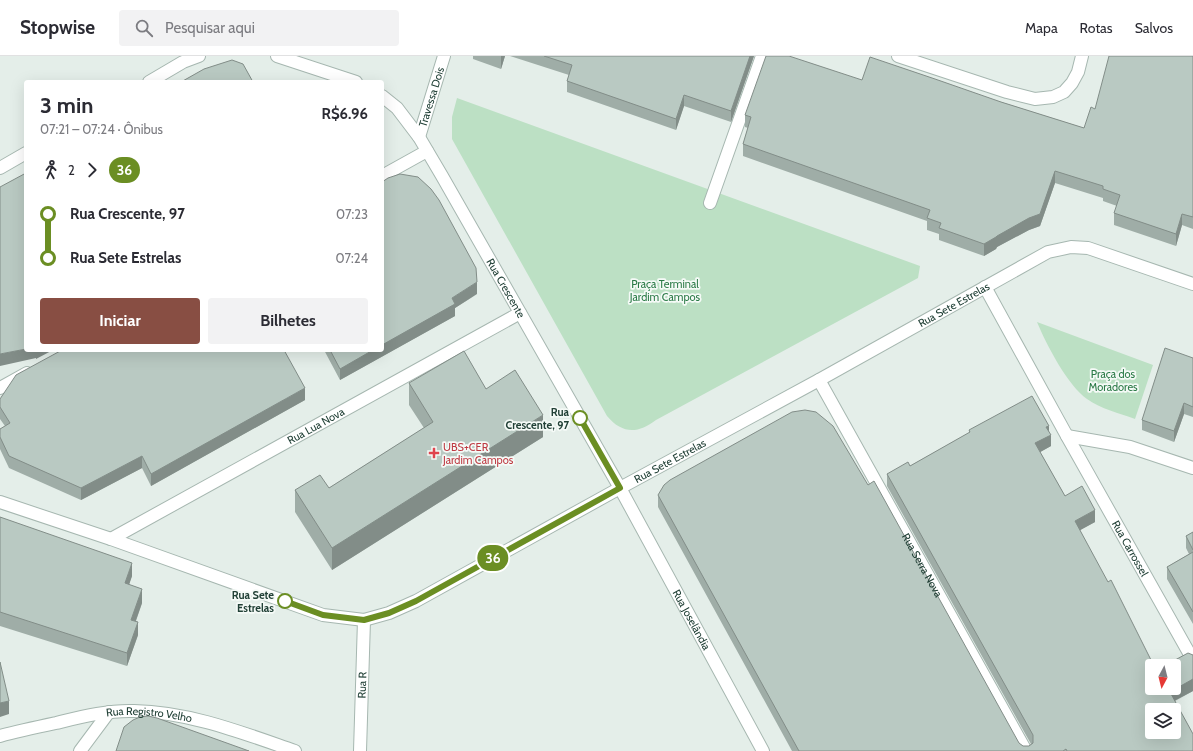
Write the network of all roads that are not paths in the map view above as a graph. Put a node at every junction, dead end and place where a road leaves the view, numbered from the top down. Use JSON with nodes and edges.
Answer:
{"nodes":[{"id":1,"x":199,"y":56,"type":"edge"},
{"id":2,"x":277,"y":56,"type":"edge"},
{"id":3,"x":444,"y":56,"type":"edge"},
{"id":4,"x":762,"y":56,"type":"edge"},
{"id":5,"x":898,"y":56,"type":"edge"},
{"id":6,"x":1082,"y":56,"type":"edge"},
{"id":7,"x":152,"y":80,"type":"edge"},
{"id":8,"x":350,"y":80,"type":"edge"},
{"id":9,"x":384,"y":98,"type":"edge"},
{"id":10,"x":419,"y":137,"type":"junction"},
{"id":11,"x":427,"y":151,"type":"junction"},
{"id":12,"x":24,"y":154,"type":"edge"},
{"id":13,"x":0,"y":168,"type":"edge"},
{"id":14,"x":384,"y":175,"type":"edge"},
{"id":15,"x":710,"y":203,"type":"dead end"},
{"id":16,"x":1193,"y":284,"type":"edge"},
{"id":17,"x":985,"y":287,"type":"junction"},
{"id":18,"x":520,"y":313,"type":"junction"},
{"id":19,"x":34,"y":369,"type":"edge"},
{"id":20,"x":819,"y":380,"type":"junction"},
{"id":21,"x":0,"y":388,"type":"edge"},
{"id":22,"x":1067,"y":436,"type":"junction"},
{"id":23,"x":1193,"y":468,"type":"edge"},
{"id":24,"x":620,"y":488,"type":"junction"},
{"id":25,"x":1,"y":501,"type":"edge"},
{"id":26,"x":112,"y":539,"type":"junction"},
{"id":27,"x":364,"y":620,"type":"junction"},
{"id":28,"x":1193,"y":660,"type":"edge"},
{"id":29,"x":109,"y":712,"type":"junction"},
{"id":30,"x":0,"y":736,"type":"edge"},
{"id":31,"x":80,"y":751,"type":"edge"},
{"id":32,"x":295,"y":751,"type":"edge"},
{"id":33,"x":360,"y":751,"type":"edge"},
{"id":34,"x":763,"y":751,"type":"edge"},
{"id":35,"x":1026,"y":751,"type":"edge"}],
"edges":[{"from":1,"to":7,"type":"street"},
{"from":2,"to":8,"type":"street"},
{"from":3,"to":10,"type":"street","name":"Travessa Dois"},
{"from":4,"to":15,"type":"street"},
{"from":5,"to":6,"type":"street"},
{"from":9,"to":10,"type":"street","name":"Rua Crescente"},
{"from":10,"to":11,"type":"street","name":"Rua Crescente"},
{"from":11,"to":14,"type":"street"},
{"from":11,"to":18,"type":"street","name":"Rua Crescente"},
{"from":12,"to":13,"type":"street"},
{"from":16,"to":17,"type":"street","name":"Rua Sete Estrelas"},
{"from":17,"to":20,"type":"street","name":"Rua Sete Estrelas"},
{"from":17,"to":22,"type":"street","name":"Rua Carrossel"},
{"from":18,"to":24,"type":"street","name":"Rua Crescente"},
{"from":18,"to":26,"type":"street","name":"Rua Lua Nova"},
{"from":19,"to":21,"type":"street"},
{"from":20,"to":24,"type":"street","name":"Rua Sete Estrelas"},
{"from":20,"to":35,"type":"street","name":"Rua Serra Nova"},
{"from":22,"to":23,"type":"street"},
{"from":22,"to":28,"type":"street","name":"Rua Carrossel"},
{"from":24,"to":27,"type":"street","name":"Rua Sete Estrelas"},
{"from":24,"to":34,"type":"street","name":"Rua Joselândia"},
{"from":25,"to":26,"type":"street","name":"Rua Sete Estrelas"},
{"from":26,"to":27,"type":"street","name":"Rua Sete Estrelas"},
{"from":27,"to":33,"type":"street","name":"Rua R"},
{"from":29,"to":30,"type":"street","name":"Rua Registro Velho"},
{"from":29,"to":31,"type":"street"},
{"from":29,"to":32,"type":"street","name":"Rua Registro Velho"}]}
